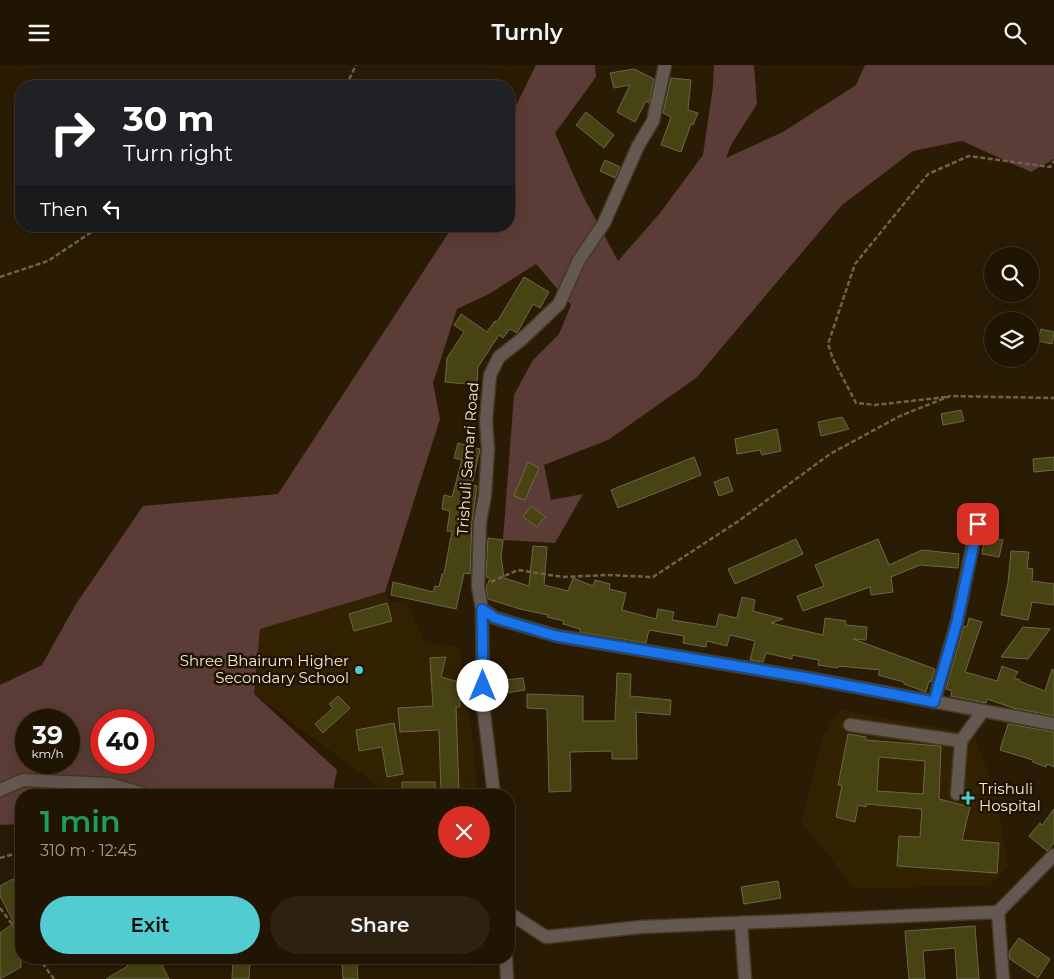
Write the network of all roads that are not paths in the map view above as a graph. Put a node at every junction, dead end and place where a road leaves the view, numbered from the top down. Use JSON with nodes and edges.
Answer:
{"nodes":[{"id":1,"x":665,"y":65,"type":"edge"},
{"id":2,"x":978,"y":524,"type":"dead end"},
{"id":3,"x":482,"y":609,"type":"junction"},
{"id":4,"x":934,"y":702,"type":"junction"},
{"id":5,"x":983,"y":711,"type":"junction"},
{"id":6,"x":1054,"y":724,"type":"edge"},
{"id":7,"x":850,"y":725,"type":"dead end"},
{"id":8,"x":961,"y":741,"type":"junction"},
{"id":9,"x":127,"y":789,"type":"edge"},
{"id":10,"x":493,"y":789,"type":"edge"},
{"id":11,"x":0,"y":790,"type":"edge"},
{"id":12,"x":957,"y":794,"type":"dead end"},
{"id":13,"x":1054,"y":855,"type":"edge"},
{"id":14,"x":998,"y":912,"type":"junction"},
{"id":15,"x":515,"y":917,"type":"edge"},
{"id":16,"x":741,"y":923,"type":"junction"},
{"id":17,"x":506,"y":964,"type":"edge"},
{"id":18,"x":507,"y":979,"type":"edge"},
{"id":19,"x":745,"y":979,"type":"edge"},
{"id":20,"x":1003,"y":979,"type":"edge"}],
"edges":[{"from":1,"to":3,"type":"street","name":"Trishuli Samari Road"},
{"from":2,"to":4,"type":"street"},
{"from":3,"to":4,"type":"street"},
{"from":3,"to":10,"type":"street","name":"Trishuli Samari Road"},
{"from":4,"to":5,"type":"street"},
{"from":5,"to":6,"type":"street"},
{"from":5,"to":8,"type":"street"},
{"from":7,"to":8,"type":"street"},
{"from":8,"to":12,"type":"street"},
{"from":9,"to":11,"type":"street"},
{"from":13,"to":14,"type":"street"},
{"from":14,"to":16,"type":"street"},
{"from":14,"to":20,"type":"street"},
{"from":15,"to":16,"type":"street"},
{"from":16,"to":19,"type":"street"},
{"from":17,"to":18,"type":"street"}]}
